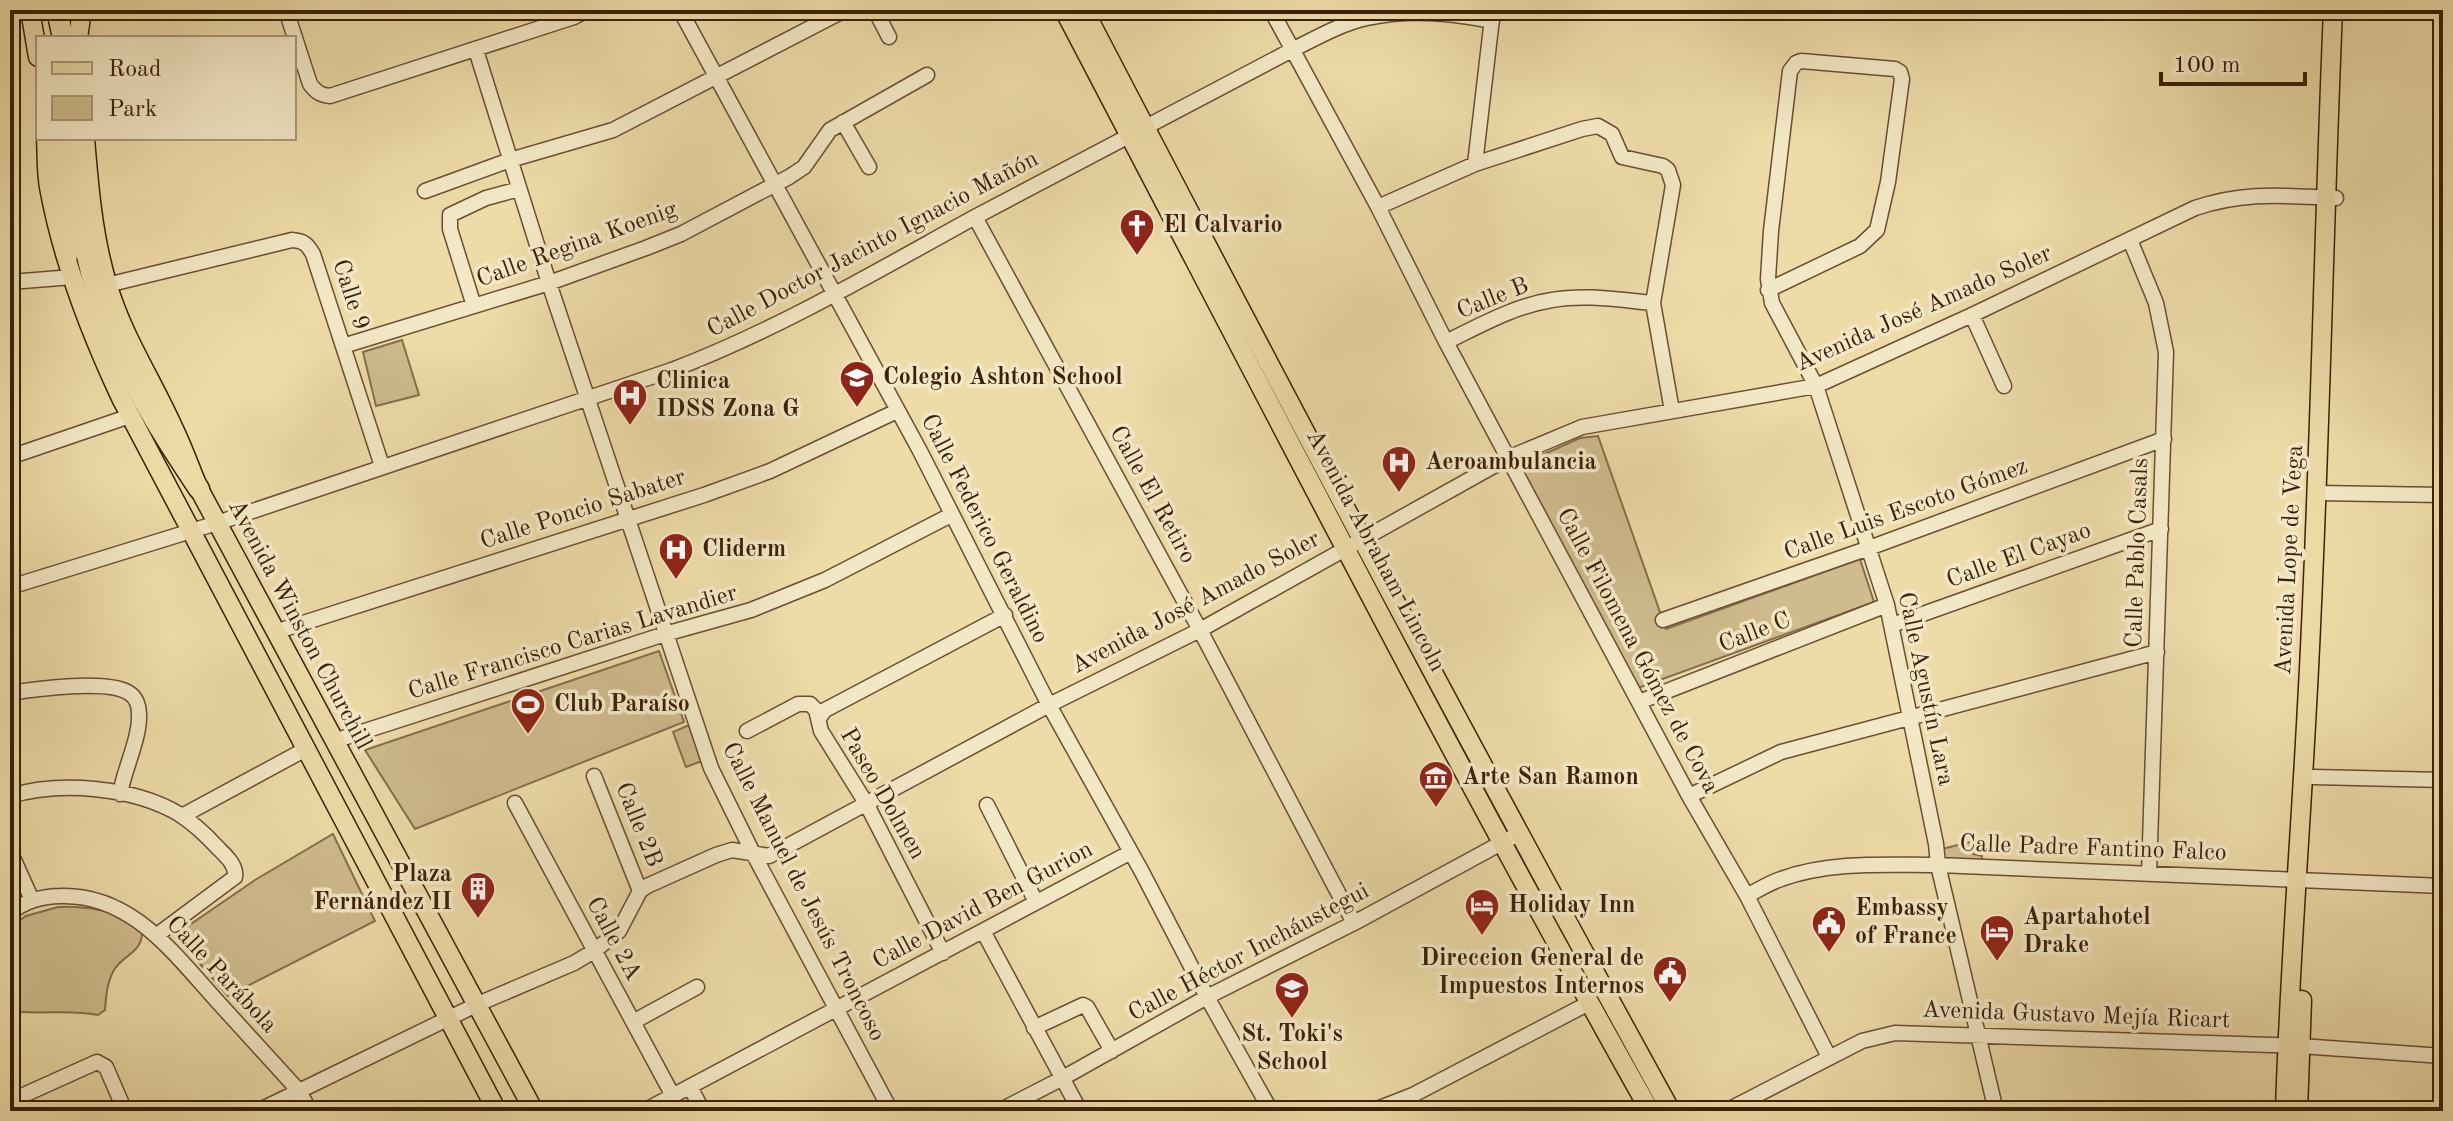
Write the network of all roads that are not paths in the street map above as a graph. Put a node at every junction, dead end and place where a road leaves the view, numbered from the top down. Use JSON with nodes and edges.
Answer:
{"nodes":[{"id":1,"x":56,"y":10,"type":"edge"},
{"id":2,"x":81,"y":10,"type":"edge"},
{"id":3,"x":286,"y":10,"type":"edge"},
{"id":4,"x":588,"y":10,"type":"edge"},
{"id":5,"x":680,"y":10,"type":"edge"},
{"id":6,"x":845,"y":10,"type":"edge"},
{"id":7,"x":875,"y":10,"type":"edge"},
{"id":8,"x":1064,"y":10,"type":"edge"},
{"id":9,"x":1084,"y":10,"type":"edge"},
{"id":10,"x":1271,"y":10,"type":"edge"},
{"id":11,"x":2333,"y":10,"type":"edge"},
{"id":12,"x":2343,"y":10,"type":"edge"},
{"id":13,"x":32,"y":12,"type":"edge"},
{"id":14,"x":1367,"y":14,"type":"edge"},
{"id":15,"x":1492,"y":15,"type":"edge"},
{"id":16,"x":51,"y":36,"type":"edge"},
{"id":17,"x":62,"y":36,"type":"edge"},
{"id":18,"x":78,"y":36,"type":"edge"},
{"id":19,"x":294,"y":36,"type":"edge"},
{"id":20,"x":889,"y":37,"type":"dead end"},
{"id":21,"x":296,"y":41,"type":"edge"},
{"id":22,"x":36,"y":42,"type":"edge"},
{"id":23,"x":476,"y":50,"type":"junction"},
{"id":24,"x":1292,"y":50,"type":"junction"},
{"id":25,"x":927,"y":75,"type":"dead end"},
{"id":26,"x":716,"y":79,"type":"junction"},
{"id":27,"x":843,"y":122,"type":"junction"},
{"id":28,"x":1137,"y":132,"type":"junction"},
{"id":29,"x":46,"y":140,"type":"edge"},
{"id":30,"x":57,"y":140,"type":"edge"},
{"id":31,"x":71,"y":140,"type":"edge"},
{"id":32,"x":85,"y":140,"type":"edge"},
{"id":33,"x":510,"y":160,"type":"junction"},
{"id":34,"x":1475,"y":164,"type":"junction"},
{"id":35,"x":869,"y":167,"type":"dead end"},
{"id":36,"x":775,"y":185,"type":"junction"},
{"id":37,"x":519,"y":189,"type":"junction"},
{"id":38,"x":425,"y":191,"type":"dead end"},
{"id":39,"x":2330,"y":198,"type":"junction"},
{"id":40,"x":1378,"y":207,"type":"junction"},
{"id":41,"x":975,"y":217,"type":"junction"},
{"id":42,"x":2130,"y":240,"type":"junction"},
{"id":43,"x":67,"y":256,"type":"junction"},
{"id":44,"x":73,"y":277,"type":"junction"},
{"id":45,"x":10,"y":282,"type":"edge"},
{"id":46,"x":549,"y":283,"type":"junction"},
{"id":47,"x":101,"y":285,"type":"junction"},
{"id":48,"x":1768,"y":290,"type":"junction"},
{"id":49,"x":834,"y":295,"type":"junction"},
{"id":50,"x":1653,"y":303,"type":"junction"},
{"id":51,"x":474,"y":306,"type":"junction"},
{"id":52,"x":1972,"y":315,"type":"junction"},
{"id":53,"x":1446,"y":342,"type":"junction"},
{"id":54,"x":343,"y":346,"type":"junction"},
{"id":55,"x":1816,"y":386,"type":"junction"},
{"id":56,"x":2004,"y":386,"type":"dead end"},
{"id":57,"x":588,"y":398,"type":"junction"},
{"id":58,"x":897,"y":411,"type":"junction"},
{"id":59,"x":1672,"y":411,"type":"junction"},
{"id":60,"x":130,"y":416,"type":"junction"},
{"id":61,"x":2164,"y":439,"type":"junction"},
{"id":62,"x":10,"y":457,"type":"edge"},
{"id":63,"x":1508,"y":458,"type":"junction"},
{"id":64,"x":382,"y":466,"type":"junction"},
{"id":65,"x":199,"y":489,"type":"joint"},
{"id":66,"x":2321,"y":493,"type":"junction"},
{"id":67,"x":2443,"y":495,"type":"edge"},
{"id":68,"x":951,"y":515,"type":"junction"},
{"id":69,"x":627,"y":518,"type":"junction"},
{"id":70,"x":217,"y":523,"type":"junction"},
{"id":71,"x":2161,"y":529,"type":"junction"},
{"id":72,"x":191,"y":530,"type":"junction"},
{"id":73,"x":1354,"y":545,"type":"junction"},
{"id":74,"x":1869,"y":548,"type":"junction"},
{"id":75,"x":10,"y":587,"type":"edge"},
{"id":76,"x":1887,"y":605,"type":"junction"},
{"id":77,"x":1005,"y":615,"type":"junction"},
{"id":78,"x":1663,"y":620,"type":"dead end"},
{"id":79,"x":1892,"y":625,"type":"junction"},
{"id":80,"x":1200,"y":630,"type":"junction"},
{"id":81,"x":275,"y":632,"type":"junction"},
{"id":82,"x":665,"y":634,"type":"junction"},
{"id":83,"x":2157,"y":652,"type":"junction"},
{"id":84,"x":10,"y":693,"type":"edge"},
{"id":85,"x":1639,"y":702,"type":"junction"},
{"id":86,"x":1049,"y":705,"type":"junction"},
{"id":87,"x":1909,"y":716,"type":"junction"},
{"id":88,"x":819,"y":718,"type":"junction"},
{"id":89,"x":747,"y":731,"type":"dead end"},
{"id":90,"x":334,"y":741,"type":"junction"},
{"id":91,"x":306,"y":749,"type":"junction"},
{"id":92,"x":594,"y":776,"type":"dead end"},
{"id":93,"x":2313,"y":777,"type":"junction"},
{"id":94,"x":2443,"y":780,"type":"edge"},
{"id":95,"x":120,"y":794,"type":"junction"},
{"id":96,"x":10,"y":796,"type":"edge"},
{"id":97,"x":1689,"y":796,"type":"junction"},
{"id":98,"x":515,"y":803,"type":"dead end"},
{"id":99,"x":866,"y":803,"type":"junction"},
{"id":100,"x":987,"y":805,"type":"dead end"},
{"id":101,"x":182,"y":816,"type":"junction"},
{"id":102,"x":1510,"y":838,"type":"junction"},
{"id":103,"x":10,"y":851,"type":"edge"},
{"id":104,"x":1131,"y":852,"type":"junction"},
{"id":105,"x":754,"y":855,"type":"junction"},
{"id":106,"x":1938,"y":865,"type":"junction"},
{"id":107,"x":2149,"y":874,"type":"junction"},
{"id":108,"x":2301,"y":880,"type":"junction"},
{"id":109,"x":2443,"y":886,"type":"edge"},
{"id":110,"x":640,"y":891,"type":"junction"},
{"id":111,"x":1747,"y":896,"type":"junction"},
{"id":112,"x":32,"y":900,"type":"junction"},
{"id":113,"x":1036,"y":902,"type":"junction"},
{"id":114,"x":10,"y":913,"type":"edge"},
{"id":115,"x":1354,"y":923,"type":"junction"},
{"id":116,"x":983,"y":931,"type":"junction"},
{"id":117,"x":157,"y":935,"type":"junction"},
{"id":118,"x":594,"y":951,"type":"junction"},
{"id":119,"x":943,"y":953,"type":"junction"},
{"id":120,"x":697,"y":987,"type":"dead end"},
{"id":121,"x":1207,"y":997,"type":"junction"},
{"id":122,"x":1589,"y":1003,"type":"junction"},
{"id":123,"x":478,"y":1004,"type":"junction"},
{"id":124,"x":836,"y":1009,"type":"junction"},
{"id":125,"x":449,"y":1019,"type":"junction"},
{"id":126,"x":633,"y":1022,"type":"junction"},
{"id":127,"x":1034,"y":1028,"type":"junction"},
{"id":128,"x":1978,"y":1034,"type":"junction"},
{"id":129,"x":2294,"y":1046,"type":"junction"},
{"id":130,"x":1112,"y":1051,"type":"junction"},
{"id":131,"x":2443,"y":1056,"type":"edge"},
{"id":132,"x":1829,"y":1057,"type":"junction"},
{"id":133,"x":1061,"y":1079,"type":"junction"},
{"id":134,"x":690,"y":1087,"type":"junction"},
{"id":135,"x":299,"y":1091,"type":"junction"},
{"id":136,"x":673,"y":1096,"type":"junction"},
{"id":137,"x":16,"y":1111,"type":"edge"},
{"id":138,"x":125,"y":1111,"type":"edge"},
{"id":139,"x":258,"y":1111,"type":"edge"},
{"id":140,"x":310,"y":1111,"type":"edge"},
{"id":141,"x":497,"y":1111,"type":"edge"},
{"id":142,"x":534,"y":1111,"type":"edge"},
{"id":143,"x":644,"y":1111,"type":"edge"},
{"id":144,"x":703,"y":1111,"type":"edge"},
{"id":145,"x":891,"y":1111,"type":"edge"},
{"id":146,"x":999,"y":1111,"type":"edge"},
{"id":147,"x":1080,"y":1111,"type":"edge"},
{"id":148,"x":1271,"y":1111,"type":"edge"},
{"id":149,"x":1372,"y":1111,"type":"edge"},
{"id":150,"x":1650,"y":1111,"type":"edge"},
{"id":151,"x":1671,"y":1111,"type":"edge"},
{"id":152,"x":1726,"y":1111,"type":"edge"},
{"id":153,"x":1996,"y":1111,"type":"edge"},
{"id":154,"x":2285,"y":1111,"type":"edge"},
{"id":155,"x":2298,"y":1111,"type":"edge"}],
"edges":[{"from":1,"to":16,"type":"highway"},
{"from":1,"to":17,"type":"highway"},
{"from":2,"to":18,"type":"main road"},
{"from":3,"to":19,"type":"street"},
{"from":4,"to":23,"type":"street"},
{"from":5,"to":26,"type":"street","name":"Calle Federico Geraldino"},
{"from":6,"to":26,"type":"street"},
{"from":7,"to":20,"type":"street"},
{"from":8,"to":28,"type":"main road","name":"Avenida Abraham Lincoln"},
{"from":9,"to":28,"type":"main road","name":"Avenida Abraham Lincoln"},
{"from":10,"to":24,"type":"street","name":"Calle Filomena Gómez de Cova"},
{"from":11,"to":39,"type":"main road","name":"Avenida Lope de Vega"},
{"from":12,"to":39,"type":"main road","name":"Avenida Lope de Vega"},
{"from":13,"to":22,"type":"main road"},
{"from":14,"to":15,"type":"street","name":"Calle Doctor Jacinto Ignacio Mañón"},
{"from":14,"to":24,"type":"street","name":"Calle Doctor Jacinto Ignacio Mañón"},
{"from":15,"to":34,"type":"street"},
{"from":21,"to":23,"type":"street"},
{"from":23,"to":33,"type":"street","name":"Calle Manuel de Jesús Troncoso"},
{"from":24,"to":28,"type":"street","name":"Calle Doctor Jacinto Ignacio Mañón"},
{"from":24,"to":40,"type":"street","name":"Calle Filomena Gómez de Cova"},
{"from":25,"to":27,"type":"street","name":"Calle Regina Koenig"},
{"from":26,"to":33,"type":"street"},
{"from":26,"to":36,"type":"street","name":"Calle Federico Geraldino"},
{"from":27,"to":35,"type":"street"},
{"from":27,"to":36,"type":"street","name":"Calle Regina Koenig"},
{"from":28,"to":41,"type":"street","name":"Calle Doctor Jacinto Ignacio Mañón"},
{"from":28,"to":73,"type":"main road","name":"Avenida Abraham Lincoln"},
{"from":29,"to":43,"type":"main road"},
{"from":30,"to":43,"type":"highway"},
{"from":31,"to":47,"type":"highway"},
{"from":32,"to":47,"type":"main road"},
{"from":33,"to":37,"type":"street","name":"Calle Manuel de Jesús Troncoso"},
{"from":33,"to":38,"type":"street"},
{"from":34,"to":40,"type":"street"},
{"from":34,"to":50,"type":"street"},
{"from":36,"to":46,"type":"street","name":"Calle Regina Koenig"},
{"from":36,"to":49,"type":"street","name":"Calle Federico Geraldino"},
{"from":37,"to":46,"type":"street","name":"Calle Manuel de Jesús Troncoso"},
{"from":37,"to":51,"type":"street"},
{"from":39,"to":42,"type":"street","name":"Avenida José Amado Soler"},
{"from":39,"to":66,"type":"main road","name":"Avenida Lope de Vega"},
{"from":40,"to":53,"type":"street","name":"Calle Filomena Gómez de Cova"},
{"from":41,"to":49,"type":"street","name":"Calle Doctor Jacinto Ignacio Mañón"},
{"from":41,"to":80,"type":"street","name":"Calle El Retiro"},
{"from":42,"to":52,"type":"street","name":"Avenida José Amado Soler"},
{"from":42,"to":61,"type":"street","name":"Calle Pablo Casals"},
{"from":43,"to":44,"type":"main road"},
{"from":44,"to":45,"type":"street"},
{"from":44,"to":60,"type":"main road"},
{"from":46,"to":51,"type":"street","name":"Calle Regina Koenig"},
{"from":46,"to":57,"type":"street","name":"Calle Manuel de Jesús Troncoso"},
{"from":47,"to":54,"type":"street","name":"Calle 9"},
{"from":47,"to":65,"type":"highway"},
{"from":48,"to":48,"type":"street"},
{"from":48,"to":55,"type":"street","name":"Calle Agustín Lara"},
{"from":49,"to":57,"type":"street","name":"Calle Doctor Jacinto Ignacio Mañón"},
{"from":49,"to":58,"type":"street","name":"Calle Federico Geraldino"},
{"from":50,"to":53,"type":"street","name":"Calle B"},
{"from":50,"to":59,"type":"street"},
{"from":51,"to":54,"type":"street","name":"Calle Regina Koenig"},
{"from":52,"to":55,"type":"street","name":"Avenida José Amado Soler"},
{"from":52,"to":56,"type":"street"},
{"from":53,"to":63,"type":"street","name":"Calle Filomena Gómez de Cova"},
{"from":54,"to":64,"type":"street","name":"Calle 9"},
{"from":55,"to":59,"type":"street","name":"Avenida José Amado Soler"},
{"from":55,"to":74,"type":"street","name":"Calle Agustín Lara"},
{"from":57,"to":64,"type":"street","name":"Calle Doctor Jacinto Ignacio Mañón"},
{"from":57,"to":69,"type":"street","name":"Calle Manuel de Jesús Troncoso"},
{"from":58,"to":68,"type":"street","name":"Calle Federico Geraldino"},
{"from":58,"to":69,"type":"street","name":"Calle Poncio Sabater"},
{"from":59,"to":63,"type":"street","name":"Avenida José Amado Soler"},
{"from":60,"to":62,"type":"street"},
{"from":60,"to":72,"type":"main road"},
{"from":61,"to":71,"type":"street","name":"Calle Pablo Casals"},
{"from":61,"to":74,"type":"street","name":"Calle Luis Escoto Gómez"},
{"from":63,"to":73,"type":"street","name":"Avenida José Amado Soler"},
{"from":63,"to":85,"type":"street","name":"Calle Filomena Gómez de Cova"},
{"from":64,"to":70,"type":"street","name":"Calle Doctor Jacinto Ignacio Mañón"},
{"from":65,"to":70,"type":"main road","name":"Avenida Winston Churchill"},
{"from":66,"to":67,"type":"street"},
{"from":66,"to":93,"type":"main road","name":"Avenida Lope de Vega"},
{"from":66,"to":108,"type":"main road","name":"Avenida Lope de Vega"},
{"from":68,"to":77,"type":"street","name":"Calle Federico Geraldino"},
{"from":68,"to":82,"type":"street","name":"Calle Francisco Carias Lavandier"},
{"from":69,"to":81,"type":"street","name":"Calle Poncio Sabater"},
{"from":69,"to":82,"type":"street","name":"Calle Manuel de Jesús Troncoso"},
{"from":70,"to":72,"type":"street","name":"Calle Doctor Jacinto Ignacio Mañón"},
{"from":70,"to":81,"type":"main road","name":"Avenida Winston Churchill"},
{"from":71,"to":79,"type":"street","name":"Calle El Cayao"},
{"from":71,"to":83,"type":"street","name":"Calle Pablo Casals"},
{"from":72,"to":75,"type":"street","name":"Calle Doctor Jacinto Ignacio Mañón"},
{"from":72,"to":91,"type":"main road"},
{"from":73,"to":80,"type":"street","name":"Avenida José Amado Soler"},
{"from":73,"to":102,"type":"main road","name":"Avenida Abraham Lincoln"},
{"from":74,"to":76,"type":"street","name":"Calle Agustín Lara"},
{"from":74,"to":78,"type":"street","name":"Calle Luis Escoto Gómez"},
{"from":76,"to":79,"type":"street","name":"Calle Agustín Lara"},
{"from":76,"to":85,"type":"street","name":"Calle C"},
{"from":77,"to":86,"type":"street","name":"Calle Federico Geraldino"},
{"from":77,"to":88,"type":"street","name":"Paseo Dolmen"},
{"from":79,"to":87,"type":"street","name":"Calle Agustín Lara"},
{"from":80,"to":86,"type":"street","name":"Avenida José Amado Soler"},
{"from":80,"to":115,"type":"street","name":"Calle El Retiro"},
{"from":81,"to":90,"type":"main road","name":"Avenida Winston Churchill"},
{"from":82,"to":90,"type":"street","name":"Calle Francisco Carias Lavandier"},
{"from":82,"to":105,"type":"street","name":"Calle Manuel de Jesús Troncoso"},
{"from":83,"to":87,"type":"street"},
{"from":83,"to":107,"type":"street","name":"Calle Pablo Casals"},
{"from":84,"to":95,"type":"street"},
{"from":85,"to":97,"type":"street","name":"Calle Filomena Gómez de Cova"},
{"from":86,"to":99,"type":"street","name":"Avenida José Amado Soler"},
{"from":86,"to":104,"type":"street","name":"Calle Federico Geraldino"},
{"from":87,"to":97,"type":"street"},
{"from":87,"to":106,"type":"street","name":"Calle Agustín Lara"},
{"from":88,"to":89,"type":"street"},
{"from":88,"to":99,"type":"street","name":"Paseo Dolmen"},
{"from":90,"to":123,"type":"main road","name":"Avenida Winston Churchill"},
{"from":91,"to":101,"type":"street"},
{"from":91,"to":125,"type":"main road"},
{"from":92,"to":110,"type":"street","name":"Calle 2B"},
{"from":93,"to":94,"type":"street"},
{"from":93,"to":108,"type":"main road","name":"Avenida Lope de Vega"},
{"from":95,"to":96,"type":"street"},
{"from":95,"to":101,"type":"street"},
{"from":97,"to":111,"type":"street","name":"Calle Filomena Gómez de Cova"},
{"from":98,"to":118,"type":"street","name":"Calle 2A"},
{"from":99,"to":105,"type":"street","name":"Avenida José Amado Soler"},
{"from":99,"to":119,"type":"street","name":"Paseo Dolmen"},
{"from":100,"to":113,"type":"street"},
{"from":101,"to":117,"type":"street"},
{"from":102,"to":115,"type":"street","name":"Calle Héctor Incháustegui"},
{"from":102,"to":122,"type":"main road","name":"Avenida Abraham Lincoln"},
{"from":102,"to":151,"type":"main road","name":"Avenida Abraham Lincoln"},
{"from":103,"to":112,"type":"street"},
{"from":104,"to":113,"type":"street","name":"Calle David Ben Gurion"},
{"from":104,"to":121,"type":"street","name":"Calle Federico Geraldino"},
{"from":105,"to":110,"type":"street","name":"Avenida José Amado Soler"},
{"from":105,"to":124,"type":"street","name":"Calle Manuel de Jesús Troncoso"},
{"from":106,"to":107,"type":"street","name":"Calle Padre Fantino Falco"},
{"from":106,"to":111,"type":"street","name":"Calle Padre Fantino Falco"},
{"from":106,"to":128,"type":"street","name":"Calle Agustín Lara"},
{"from":107,"to":108,"type":"street","name":"Calle Padre Fantino Falco"},
{"from":108,"to":109,"type":"street","name":"Calle Padre Fantino Falco"},
{"from":108,"to":129,"type":"main road","name":"Avenida Lope de Vega"},
{"from":110,"to":118,"type":"street"},
{"from":111,"to":132,"type":"street","name":"Calle Filomena Gómez de Cova"},
{"from":112,"to":114,"type":"street","name":"Calle Parábola"},
{"from":112,"to":117,"type":"street","name":"Calle Parábola"},
{"from":113,"to":116,"type":"street","name":"Calle David Ben Gurion"},
{"from":115,"to":121,"type":"street","name":"Calle Héctor Incháustegui"},
{"from":116,"to":119,"type":"street","name":"Calle David Ben Gurion"},
{"from":116,"to":127,"type":"street"},
{"from":117,"to":135,"type":"street","name":"Calle Parábola"},
{"from":118,"to":123,"type":"street"},
{"from":118,"to":126,"type":"street","name":"Calle 2A"},
{"from":119,"to":124,"type":"street","name":"Calle David Ben Gurion"},
{"from":120,"to":126,"type":"street"},
{"from":121,"to":130,"type":"street","name":"Calle Héctor Incháustegui"},
{"from":121,"to":148,"type":"street","name":"Calle Federico Geraldino"},
{"from":122,"to":149,"type":"street"},
{"from":122,"to":150,"type":"main road","name":"Avenida Abraham Lincoln"},
{"from":123,"to":125,"type":"street"},
{"from":123,"to":142,"type":"main road","name":"Avenida Winston Churchill"},
{"from":124,"to":134,"type":"street","name":"Calle David Ben Gurion"},
{"from":124,"to":145,"type":"street","name":"Calle Manuel de Jesús Troncoso"},
{"from":125,"to":135,"type":"street"},
{"from":125,"to":141,"type":"main road"},
{"from":126,"to":136,"type":"street","name":"Calle 2A"},
{"from":127,"to":130,"type":"street"},
{"from":127,"to":133,"type":"street"},
{"from":128,"to":129,"type":"street","name":"Avenida Gustavo Mejía Ricart"},
{"from":128,"to":132,"type":"street","name":"Avenida Gustavo Mejía Ricart"},
{"from":128,"to":153,"type":"street","name":"Calle Agustín Lara"},
{"from":129,"to":131,"type":"street","name":"Avenida Gustavo Mejía Ricart"},
{"from":129,"to":154,"type":"main road","name":"Avenida Lope de Vega"},
{"from":129,"to":155,"type":"main road","name":"Avenida Lope de Vega"},
{"from":130,"to":133,"type":"street","name":"Calle Héctor Incháustegui"},
{"from":132,"to":152,"type":"street","name":"Avenida Gustavo Mejía Ricart"},
{"from":133,"to":146,"type":"street","name":"Calle Héctor Incháustegui"},
{"from":133,"to":147,"type":"street"},
{"from":134,"to":136,"type":"street","name":"Calle David Ben Gurion"},
{"from":134,"to":144,"type":"street"},
{"from":135,"to":139,"type":"street"},
{"from":135,"to":140,"type":"street","name":"Calle Parábola"},
{"from":136,"to":143,"type":"street","name":"Calle David Ben Gurion"},
{"from":137,"to":138,"type":"street"}]}
